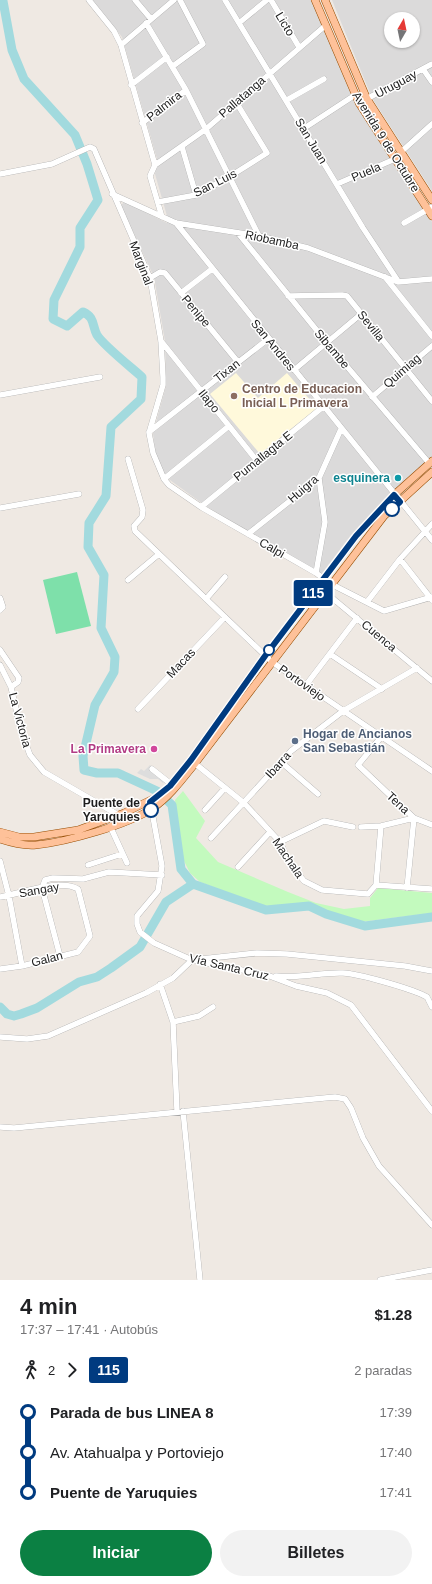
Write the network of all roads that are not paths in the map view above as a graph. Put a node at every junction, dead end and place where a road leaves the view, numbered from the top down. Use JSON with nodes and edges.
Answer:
{"nodes":[{"id":1,"x":89,"y":0,"type":"edge"},
{"id":2,"x":135,"y":0,"type":"edge"},
{"id":3,"x":174,"y":0,"type":"edge"},
{"id":4,"x":180,"y":0,"type":"edge"},
{"id":5,"x":225,"y":0,"type":"edge"},
{"id":6,"x":267,"y":0,"type":"edge"},
{"id":7,"x":270,"y":0,"type":"edge"},
{"id":8,"x":315,"y":0,"type":"edge"},
{"id":9,"x":325,"y":0,"type":"edge"},
{"id":10,"x":149,"y":21,"type":"junction"},
{"id":11,"x":239,"y":23,"type":"junction"},
{"id":12,"x":326,"y":24,"type":"junction"},
{"id":13,"x":120,"y":45,"type":"junction"},
{"id":14,"x":299,"y":47,"type":"junction"},
{"id":15,"x":167,"y":57,"type":"junction"},
{"id":16,"x":432,"y":64,"type":"edge"},
{"id":17,"x":173,"y":66,"type":"junction"},
{"id":18,"x":423,"y":69,"type":"junction"},
{"id":19,"x":270,"y":72,"type":"junction"},
{"id":20,"x":324,"y":78,"type":"dead end"},
{"id":21,"x":432,"y":82,"type":"edge"},
{"id":22,"x":132,"y":85,"type":"junction"},
{"id":23,"x":186,"y":90,"type":"junction"},
{"id":24,"x":355,"y":95,"type":"junction"},
{"id":25,"x":368,"y":98,"type":"junction"},
{"id":26,"x":287,"y":100,"type":"junction"},
{"id":27,"x":236,"y":102,"type":"junction"},
{"id":28,"x":359,"y":103,"type":"junction"},
{"id":29,"x":142,"y":124,"type":"junction"},
{"id":30,"x":432,"y":124,"type":"edge"},
{"id":31,"x":206,"y":129,"type":"junction"},
{"id":32,"x":303,"y":129,"type":"junction"},
{"id":33,"x":182,"y":147,"type":"junction"},
{"id":34,"x":401,"y":152,"type":"junction"},
{"id":35,"x":395,"y":159,"type":"junction"},
{"id":36,"x":155,"y":165,"type":"junction"},
{"id":37,"x":0,"y":174,"type":"edge"},
{"id":38,"x":230,"y":177,"type":"junction"},
{"id":39,"x":337,"y":184,"type":"junction"},
{"id":40,"x":112,"y":194,"type":"junction"},
{"id":41,"x":196,"y":195,"type":"junction"},
{"id":42,"x":432,"y":200,"type":"edge"},
{"id":43,"x":158,"y":202,"type":"junction"},
{"id":44,"x":431,"y":211,"type":"edge"},
{"id":45,"x":162,"y":217,"type":"junction"},
{"id":46,"x":176,"y":223,"type":"junction"},
{"id":47,"x":404,"y":223,"type":"dead end"},
{"id":48,"x":238,"y":233,"type":"junction"},
{"id":49,"x":259,"y":236,"type":"junction"},
{"id":50,"x":212,"y":269,"type":"junction"},
{"id":51,"x":385,"y":277,"type":"junction"},
{"id":52,"x":150,"y":278,"type":"junction"},
{"id":53,"x":432,"y":279,"type":"edge"},
{"id":54,"x":398,"y":282,"type":"junction"},
{"id":55,"x":181,"y":293,"type":"junction"},
{"id":56,"x":288,"y":296,"type":"junction"},
{"id":57,"x":361,"y":314,"type":"junction"},
{"id":58,"x":432,"y":336,"type":"edge"},
{"id":59,"x":268,"y":339,"type":"junction"},
{"id":60,"x":161,"y":341,"type":"junction"},
{"id":61,"x":326,"y":342,"type":"junction"},
{"id":62,"x":432,"y":346,"type":"edge"},
{"id":63,"x":238,"y":362,"type":"junction"},
{"id":64,"x":405,"y":368,"type":"junction"},
{"id":65,"x":294,"y":370,"type":"junction"},
{"id":66,"x":100,"y":377,"type":"dead end"},
{"id":67,"x":201,"y":392,"type":"junction"},
{"id":68,"x":0,"y":394,"type":"edge"},
{"id":69,"x":372,"y":397,"type":"junction"},
{"id":70,"x":432,"y":401,"type":"edge"},
{"id":71,"x":324,"y":406,"type":"junction"},
{"id":72,"x":229,"y":426,"type":"junction"},
{"id":73,"x":341,"y":429,"type":"junction"},
{"id":74,"x":149,"y":432,"type":"junction"},
{"id":75,"x":128,"y":459,"type":"dead end"},
{"id":76,"x":257,"y":461,"type":"junction"},
{"id":77,"x":430,"y":462,"type":"edge"},
{"id":78,"x":432,"y":472,"type":"edge"},
{"id":79,"x":319,"y":478,"type":"junction"},
{"id":80,"x":164,"y":479,"type":"junction"},
{"id":81,"x":79,"y":494,"type":"dead end"},
{"id":82,"x":394,"y":495,"type":"junction"},
{"id":83,"x":400,"y":502,"type":"junction"},
{"id":84,"x":201,"y":507,"type":"junction"},
{"id":85,"x":0,"y":508,"type":"edge"},
{"id":86,"x":432,"y":524,"type":"edge"},
{"id":87,"x":425,"y":532,"type":"junction"},
{"id":88,"x":248,"y":534,"type":"junction"},
{"id":89,"x":432,"y":540,"type":"edge"},
{"id":90,"x":160,"y":554,"type":"junction"},
{"id":91,"x":400,"y":558,"type":"junction"},
{"id":92,"x":316,"y":574,"type":"junction"},
{"id":93,"x":226,"y":577,"type":"dead end"},
{"id":94,"x":324,"y":579,"type":"junction"},
{"id":95,"x":128,"y":580,"type":"dead end"},
{"id":96,"x":331,"y":584,"type":"junction"},
{"id":97,"x":325,"y":592,"type":"junction"},
{"id":98,"x":0,"y":598,"type":"edge"},
{"id":99,"x":431,"y":598,"type":"edge"},
{"id":100,"x":206,"y":599,"type":"junction"},
{"id":101,"x":368,"y":602,"type":"junction"},
{"id":102,"x":0,"y":610,"type":"edge"},
{"id":103,"x":224,"y":617,"type":"junction"},
{"id":104,"x":357,"y":618,"type":"junction"},
{"id":105,"x":0,"y":650,"type":"edge"},
{"id":106,"x":330,"y":654,"type":"junction"},
{"id":107,"x":265,"y":656,"type":"junction"},
{"id":108,"x":272,"y":662,"type":"junction"},
{"id":109,"x":0,"y":665,"type":"edge"},
{"id":110,"x":417,"y":668,"type":"junction"},
{"id":111,"x":432,"y":681,"type":"edge"},
{"id":112,"x":306,"y":685,"type":"junction"},
{"id":113,"x":11,"y":687,"type":"junction"},
{"id":114,"x":382,"y":689,"type":"junction"},
{"id":115,"x":138,"y":709,"type":"dead end"},
{"id":116,"x":343,"y":711,"type":"junction"},
{"id":117,"x":382,"y":736,"type":"junction"},
{"id":118,"x":193,"y":762,"type":"junction"},
{"id":119,"x":281,"y":762,"type":"junction"},
{"id":120,"x":152,"y":769,"type":"dead end"},
{"id":121,"x":432,"y":771,"type":"edge"},
{"id":122,"x":172,"y":786,"type":"junction"},
{"id":123,"x":225,"y":788,"type":"junction"},
{"id":124,"x":318,"y":794,"type":"dead end"},
{"id":125,"x":154,"y":801,"type":"junction"},
{"id":126,"x":244,"y":803,"type":"junction"},
{"id":127,"x":151,"y":810,"type":"junction"},
{"id":128,"x":204,"y":810,"type":"dead end"},
{"id":129,"x":118,"y":815,"type":"junction"},
{"id":130,"x":414,"y":818,"type":"junction"},
{"id":131,"x":127,"y":820,"type":"junction"},
{"id":132,"x":432,"y":825,"type":"edge"},
{"id":133,"x":110,"y":826,"type":"junction"},
{"id":134,"x":381,"y":826,"type":"junction"},
{"id":135,"x":353,"y":827,"type":"dead end"},
{"id":136,"x":361,"y":827,"type":"dead end"},
{"id":137,"x":0,"y":832,"type":"edge"},
{"id":138,"x":270,"y":832,"type":"junction"},
{"id":139,"x":211,"y":838,"type":"dead end"},
{"id":140,"x":0,"y":839,"type":"edge"},
{"id":141,"x":280,"y":842,"type":"junction"},
{"id":142,"x":122,"y":854,"type":"junction"},
{"id":143,"x":0,"y":861,"type":"edge"},
{"id":144,"x":127,"y":863,"type":"dead end"},
{"id":145,"x":88,"y":865,"type":"dead end"},
{"id":146,"x":238,"y":867,"type":"dead end"},
{"id":147,"x":162,"y":875,"type":"junction"},
{"id":148,"x":376,"y":885,"type":"junction"},
{"id":149,"x":42,"y":888,"type":"junction"},
{"id":150,"x":407,"y":888,"type":"junction"},
{"id":151,"x":432,"y":889,"type":"edge"},
{"id":152,"x":9,"y":896,"type":"junction"},
{"id":153,"x":0,"y":897,"type":"edge"},
{"id":154,"x":89,"y":940,"type":"joint"},
{"id":155,"x":60,"y":956,"type":"junction"},
{"id":156,"x":192,"y":960,"type":"junction"},
{"id":157,"x":22,"y":966,"type":"junction"},
{"id":158,"x":0,"y":969,"type":"edge"},
{"id":159,"x":432,"y":971,"type":"edge"},
{"id":160,"x":268,"y":975,"type":"junction"},
{"id":161,"x":160,"y":984,"type":"junction"},
{"id":162,"x":213,"y":1007,"type":"dead end"},
{"id":163,"x":432,"y":1007,"type":"edge"},
{"id":164,"x":173,"y":1022,"type":"junction"},
{"id":165,"x":0,"y":1037,"type":"edge"},
{"id":166,"x":180,"y":1111,"type":"junction"},
{"id":167,"x":432,"y":1111,"type":"edge"},
{"id":168,"x":0,"y":1127,"type":"edge"},
{"id":169,"x":432,"y":1225,"type":"edge"},
{"id":170,"x":432,"y":1270,"type":"edge"},
{"id":171,"x":200,"y":1280,"type":"edge"},
{"id":172,"x":380,"y":1280,"type":"edge"}],
"edges":[{"from":1,"to":13,"type":"street"},
{"from":2,"to":10,"type":"street"},
{"from":3,"to":10,"type":"street"},
{"from":4,"to":17,"type":"street"},
{"from":5,"to":11,"type":"street","name":"San Juan"},
{"from":6,"to":11,"type":"street"},
{"from":7,"to":14,"type":"street","name":"Licto"},
{"from":8,"to":12,"type":"main road","name":"Avenida 9 de Octubre"},
{"from":9,"to":25,"type":"main road","name":"Avenida 9 de Octubre"},
{"from":10,"to":13,"type":"street"},
{"from":10,"to":15,"type":"street"},
{"from":11,"to":19,"type":"street","name":"San Juan"},
{"from":12,"to":14,"type":"street","name":"Pallatanga"},
{"from":12,"to":24,"type":"main road","name":"Avenida 9 de Octubre"},
{"from":13,"to":22,"type":"street"},
{"from":14,"to":19,"type":"street","name":"Pallatanga"},
{"from":15,"to":17,"type":"street"},
{"from":15,"to":22,"type":"street"},
{"from":16,"to":18,"type":"street","name":"Uruguay"},
{"from":17,"to":23,"type":"street"},
{"from":18,"to":21,"type":"street"},
{"from":18,"to":25,"type":"street","name":"Uruguay"},
{"from":19,"to":26,"type":"street","name":"San Juan"},
{"from":19,"to":27,"type":"street","name":"Pallatanga"},
{"from":20,"to":26,"type":"street"},
{"from":22,"to":29,"type":"street"},
{"from":23,"to":29,"type":"street","name":"Palmira"},
{"from":23,"to":31,"type":"street"},
{"from":24,"to":28,"type":"main road","name":"Avenida 9 de Octubre"},
{"from":24,"to":32,"type":"street"},
{"from":25,"to":28,"type":"street","name":"Uruguay"},
{"from":25,"to":34,"type":"main road","name":"Avenida 9 de Octubre"},
{"from":26,"to":32,"type":"street","name":"San Juan"},
{"from":27,"to":31,"type":"street","name":"Pallatanga"},
{"from":27,"to":38,"type":"street","name":"San Luis"},
{"from":28,"to":35,"type":"main road","name":"Avenida 9 de Octubre"},
{"from":29,"to":36,"type":"street"},
{"from":30,"to":34,"type":"street"},
{"from":31,"to":33,"type":"street","name":"Pallatanga"},
{"from":31,"to":38,"type":"street"},
{"from":32,"to":39,"type":"street","name":"San Juan"},
{"from":33,"to":36,"type":"street","name":"Pallatanga"},
{"from":33,"to":41,"type":"street"},
{"from":34,"to":42,"type":"main road","name":"Avenida 9 de Octubre"},
{"from":35,"to":39,"type":"street","name":"Puela"},
{"from":35,"to":44,"type":"main road","name":"Avenida 9 de Octubre"},
{"from":36,"to":43,"type":"street"},
{"from":37,"to":40,"type":"street","name":"Marginal"},
{"from":38,"to":41,"type":"street","name":"San Luis"},
{"from":38,"to":49,"type":"street"},
{"from":39,"to":54,"type":"street","name":"San Juan"},
{"from":40,"to":45,"type":"street","name":"Riobamba"},
{"from":40,"to":52,"type":"street","name":"Marginal"},
{"from":41,"to":43,"type":"street","name":"San Luis"},
{"from":43,"to":45,"type":"street"},
{"from":44,"to":47,"type":"street"},
{"from":45,"to":46,"type":"street","name":"Riobamba"},
{"from":46,"to":48,"type":"street","name":"Riobamba"},
{"from":46,"to":50,"type":"street","name":"San Andres"},
{"from":48,"to":49,"type":"street","name":"Riobamba"},
{"from":48,"to":56,"type":"street","name":"Sibambe"},
{"from":49,"to":51,"type":"street","name":"Riobamba"},
{"from":50,"to":55,"type":"street"},
{"from":50,"to":59,"type":"street","name":"San Andres"},
{"from":51,"to":54,"type":"street","name":"Riobamba"},
{"from":51,"to":58,"type":"street"},
{"from":52,"to":55,"type":"street","name":"Penipe"},
{"from":52,"to":60,"type":"street","name":"Marginal"},
{"from":53,"to":54,"type":"street","name":"Riobamba"},
{"from":55,"to":63,"type":"street","name":"Penipe"},
{"from":56,"to":57,"type":"street","name":"Sevilla"},
{"from":56,"to":61,"type":"street","name":"Sibambe"},
{"from":57,"to":61,"type":"street"},
{"from":57,"to":64,"type":"street","name":"Sevilla"},
{"from":59,"to":63,"type":"street","name":"Tixan"},
{"from":59,"to":65,"type":"street","name":"San Andres"},
{"from":60,"to":67,"type":"street","name":"Ilapo"},
{"from":60,"to":74,"type":"street","name":"Marginal"},
{"from":61,"to":65,"type":"street"},
{"from":61,"to":69,"type":"street","name":"Sibambe"},
{"from":62,"to":64,"type":"street","name":"Quimiag"},
{"from":63,"to":67,"type":"street","name":"Tixan"},
{"from":64,"to":69,"type":"street","name":"Quimiag"},
{"from":64,"to":70,"type":"street","name":"Sevilla"},
{"from":65,"to":71,"type":"street","name":"San Andres"},
{"from":66,"to":68,"type":"street"},
{"from":67,"to":72,"type":"street","name":"Ilapo"},
{"from":67,"to":74,"type":"street","name":"Tixan"},
{"from":69,"to":77,"type":"street","name":"Sibambe"},
{"from":71,"to":73,"type":"street","name":"San Andres"},
{"from":71,"to":76,"type":"street","name":"Pumallagta E"},
{"from":72,"to":76,"type":"street","name":"Ilapo"},
{"from":72,"to":80,"type":"street"},
{"from":73,"to":79,"type":"street","name":"Huigra"},
{"from":73,"to":82,"type":"street","name":"San Andres"},
{"from":74,"to":80,"type":"street","name":"Marginal"},
{"from":75,"to":90,"type":"street","name":"Portoviejo"},
{"from":76,"to":84,"type":"street","name":"Pumallagta E"},
{"from":77,"to":82,"type":"main road"},
{"from":78,"to":83,"type":"main road"},
{"from":79,"to":88,"type":"street","name":"Huigra"},
{"from":79,"to":92,"type":"street"},
{"from":80,"to":84,"type":"street","name":"Calpi"},
{"from":81,"to":85,"type":"street"},
{"from":82,"to":83,"type":"street","name":"San Andres"},
{"from":82,"to":94,"type":"main road"},
{"from":83,"to":87,"type":"street","name":"San Andres"},
{"from":83,"to":96,"type":"main road"},
{"from":84,"to":88,"type":"street","name":"Calpi"},
{"from":86,"to":87,"type":"street"},
{"from":87,"to":89,"type":"street","name":"San Andres"},
{"from":87,"to":91,"type":"street"},
{"from":88,"to":92,"type":"street","name":"Calpi"},
{"from":90,"to":95,"type":"street"},
{"from":90,"to":100,"type":"street","name":"Portoviejo"},
{"from":91,"to":99,"type":"street"},
{"from":91,"to":101,"type":"street"},
{"from":92,"to":94,"type":"street","name":"Calpi"},
{"from":93,"to":100,"type":"street"},
{"from":94,"to":96,"type":"street","name":"Calpi"},
{"from":94,"to":107,"type":"main road"},
{"from":96,"to":97,"type":"main road"},
{"from":96,"to":101,"type":"street","name":"Calpi"},
{"from":97,"to":104,"type":"street","name":"Cuenca"},
{"from":97,"to":108,"type":"main road"},
{"from":98,"to":102,"type":"street"},
{"from":99,"to":101,"type":"street","name":"Calpi"},
{"from":100,"to":103,"type":"street","name":"Portoviejo"},
{"from":103,"to":107,"type":"street","name":"Portoviejo"},
{"from":103,"to":115,"type":"street","name":"Macas"},
{"from":104,"to":106,"type":"street"},
{"from":104,"to":110,"type":"street","name":"Cuenca"},
{"from":105,"to":113,"type":"street"},
{"from":106,"to":112,"type":"street"},
{"from":106,"to":114,"type":"street"},
{"from":107,"to":108,"type":"street","name":"Portoviejo"},
{"from":107,"to":118,"type":"main road"},
{"from":108,"to":112,"type":"street","name":"Portoviejo"},
{"from":108,"to":118,"type":"main road"},
{"from":109,"to":113,"type":"street","name":"La Victoria"},
{"from":110,"to":111,"type":"street","name":"Cuenca"},
{"from":110,"to":114,"type":"street","name":"Ibarra"},
{"from":112,"to":116,"type":"street","name":"Portoviejo"},
{"from":113,"to":129,"type":"street","name":"La Victoria"},
{"from":114,"to":116,"type":"street","name":"Ibarra"},
{"from":116,"to":117,"type":"street","name":"Portoviejo"},
{"from":116,"to":119,"type":"street","name":"Ibarra"},
{"from":117,"to":121,"type":"street","name":"Portoviejo"},
{"from":117,"to":130,"type":"street","name":"Tena"},
{"from":118,"to":122,"type":"main road"},
{"from":118,"to":123,"type":"street","name":"Machala"},
{"from":119,"to":124,"type":"street"},
{"from":119,"to":126,"type":"street","name":"Ibarra"},
{"from":120,"to":122,"type":"street"},
{"from":122,"to":125,"type":"main road"},
{"from":123,"to":126,"type":"street","name":"Machala"},
{"from":123,"to":128,"type":"street"},
{"from":125,"to":127,"type":"main road"},
{"from":125,"to":129,"type":"main road"},
{"from":126,"to":138,"type":"street","name":"Machala"},
{"from":126,"to":139,"type":"street","name":"Ibarra"},
{"from":127,"to":131,"type":"main road"},
{"from":127,"to":147,"type":"street","name":"Vía Santa Cruz"},
{"from":129,"to":131,"type":"street","name":"La Victoria"},
{"from":129,"to":137,"type":"main road"},
{"from":130,"to":132,"type":"street"},
{"from":130,"to":134,"type":"street"},
{"from":130,"to":150,"type":"street","name":"Tena"},
{"from":131,"to":133,"type":"main road"},
{"from":133,"to":140,"type":"main road"},
{"from":133,"to":142,"type":"street"},
{"from":134,"to":136,"type":"street"},
{"from":134,"to":148,"type":"street"},
{"from":135,"to":141,"type":"street"},
{"from":138,"to":141,"type":"street","name":"Machala"},
{"from":138,"to":146,"type":"street"},
{"from":141,"to":148,"type":"street","name":"Machala"},
{"from":142,"to":144,"type":"street"},
{"from":142,"to":145,"type":"street"},
{"from":143,"to":152,"type":"street"},
{"from":147,"to":149,"type":"street"},
{"from":147,"to":156,"type":"street","name":"Vía Santa Cruz"},
{"from":148,"to":150,"type":"street"},
{"from":149,"to":152,"type":"street","name":"Sangay"},
{"from":149,"to":154,"type":"street","name":"Sangay"},
{"from":149,"to":155,"type":"street"},
{"from":150,"to":151,"type":"street"},
{"from":152,"to":153,"type":"street","name":"Sangay"},
{"from":152,"to":157,"type":"street"},
{"from":154,"to":155,"type":"street","name":"Galan"},
{"from":155,"to":157,"type":"street","name":"Galan"},
{"from":156,"to":159,"type":"street"},
{"from":156,"to":160,"type":"street","name":"Vía Santa Cruz"},
{"from":156,"to":161,"type":"street"},
{"from":157,"to":158,"type":"street","name":"Galan"},
{"from":160,"to":163,"type":"street"},
{"from":160,"to":167,"type":"street","name":"Vía Santa Cruz"},
{"from":161,"to":164,"type":"street"},
{"from":161,"to":165,"type":"street"},
{"from":162,"to":164,"type":"street"},
{"from":164,"to":166,"type":"street"},
{"from":166,"to":168,"type":"street"},
{"from":166,"to":169,"type":"street"},
{"from":166,"to":171,"type":"street"},
{"from":170,"to":172,"type":"street"}]}
